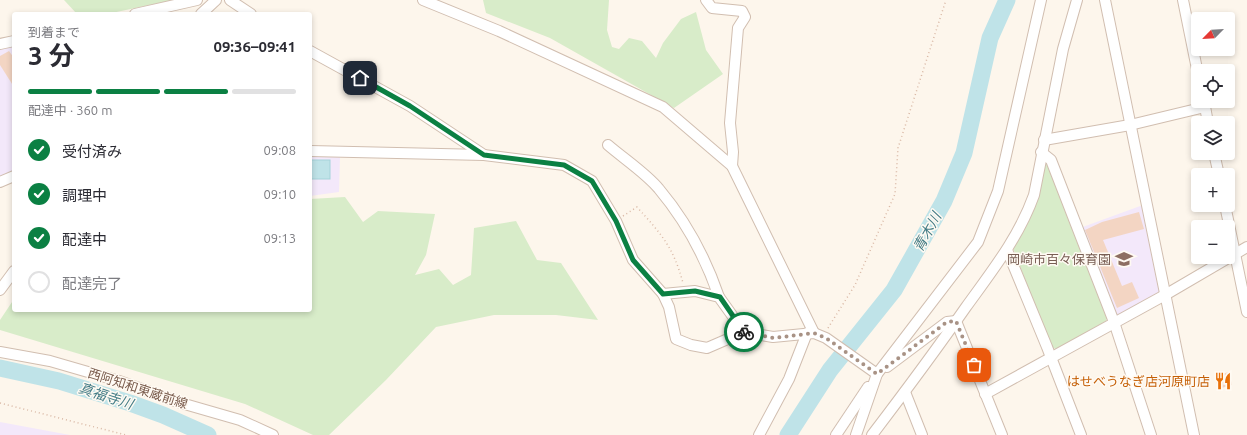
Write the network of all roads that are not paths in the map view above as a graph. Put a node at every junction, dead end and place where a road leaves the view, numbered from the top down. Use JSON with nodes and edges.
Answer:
{"nodes":[{"id":1,"x":197,"y":0,"type":"edge"},
{"id":2,"x":216,"y":0,"type":"edge"},
{"id":3,"x":230,"y":0,"type":"edge"},
{"id":4,"x":422,"y":0,"type":"edge"},
{"id":5,"x":706,"y":0,"type":"edge"},
{"id":6,"x":1041,"y":0,"type":"edge"},
{"id":7,"x":1077,"y":0,"type":"edge"},
{"id":8,"x":1105,"y":0,"type":"edge"},
{"id":9,"x":1183,"y":0,"type":"edge"},
{"id":10,"x":144,"y":12,"type":"edge"},
{"id":11,"x":204,"y":12,"type":"edge"},
{"id":12,"x":248,"y":12,"type":"edge"},
{"id":13,"x":12,"y":41,"type":"edge"},
{"id":14,"x":0,"y":44,"type":"edge"},
{"id":15,"x":312,"y":52,"type":"edge"},
{"id":16,"x":1196,"y":64,"type":"edge"},
{"id":17,"x":1191,"y":108,"type":"edge"},
{"id":18,"x":1130,"y":125,"type":"junction"},
{"id":19,"x":1044,"y":140,"type":"junction"},
{"id":20,"x":608,"y":146,"type":"dead end"},
{"id":21,"x":312,"y":151,"type":"edge"},
{"id":22,"x":1041,"y":152,"type":"junction"},
{"id":23,"x":484,"y":155,"type":"junction"},
{"id":24,"x":732,"y":166,"type":"junction"},
{"id":25,"x":12,"y":177,"type":"edge"},
{"id":26,"x":0,"y":182,"type":"edge"},
{"id":27,"x":1247,"y":247,"type":"edge"},
{"id":28,"x":1007,"y":250,"type":"junction"},
{"id":29,"x":1235,"y":254,"type":"joint"},
{"id":30,"x":1218,"y":264,"type":"edge"},
{"id":31,"x":12,"y":274,"type":"edge"},
{"id":32,"x":0,"y":290,"type":"edge"},
{"id":33,"x":663,"y":294,"type":"junction"},
{"id":34,"x":1165,"y":295,"type":"junction"},
{"id":35,"x":720,"y":297,"type":"junction"},
{"id":36,"x":1247,"y":312,"type":"edge"},
{"id":37,"x":956,"y":321,"type":"junction"},
{"id":38,"x":1114,"y":322,"type":"junction"},
{"id":39,"x":744,"y":332,"type":"junction"},
{"id":40,"x":818,"y":335,"type":"junction"},
{"id":41,"x":0,"y":352,"type":"edge"},
{"id":42,"x":1050,"y":357,"type":"junction"},
{"id":43,"x":877,"y":374,"type":"junction"},
{"id":44,"x":905,"y":392,"type":"junction"},
{"id":45,"x":985,"y":394,"type":"junction"},
{"id":46,"x":273,"y":435,"type":"edge"},
{"id":47,"x":760,"y":435,"type":"edge"},
{"id":48,"x":836,"y":435,"type":"edge"},
{"id":49,"x":856,"y":435,"type":"edge"},
{"id":50,"x":872,"y":435,"type":"edge"},
{"id":51,"x":922,"y":435,"type":"edge"},
{"id":52,"x":1002,"y":435,"type":"edge"},
{"id":53,"x":1081,"y":435,"type":"edge"},
{"id":54,"x":1151,"y":435,"type":"edge"},
{"id":55,"x":1194,"y":435,"type":"edge"}],
"edges":[{"from":1,"to":10,"type":"street"},
{"from":2,"to":11,"type":"street"},
{"from":3,"to":12,"type":"street"},
{"from":4,"to":24,"type":"street"},
{"from":5,"to":24,"type":"street"},
{"from":6,"to":43,"type":"street"},
{"from":7,"to":19,"type":"street"},
{"from":8,"to":18,"type":"street"},
{"from":9,"to":16,"type":"street"},
{"from":13,"to":14,"type":"street"},
{"from":15,"to":23,"type":"street"},
{"from":17,"to":18,"type":"street"},
{"from":18,"to":19,"type":"street"},
{"from":18,"to":34,"type":"street"},
{"from":19,"to":22,"type":"street"},
{"from":20,"to":35,"type":"street"},
{"from":21,"to":23,"type":"street"},
{"from":22,"to":28,"type":"street"},
{"from":22,"to":38,"type":"street"},
{"from":23,"to":33,"type":"street"},
{"from":24,"to":40,"type":"street"},
{"from":25,"to":26,"type":"street"},
{"from":27,"to":29,"type":"street"},
{"from":28,"to":37,"type":"street"},
{"from":28,"to":42,"type":"street"},
{"from":29,"to":36,"type":"street"},
{"from":30,"to":34,"type":"street"},
{"from":31,"to":32,"type":"street"},
{"from":33,"to":35,"type":"street"},
{"from":33,"to":39,"type":"street"},
{"from":34,"to":38,"type":"street"},
{"from":34,"to":55,"type":"street"},
{"from":35,"to":39,"type":"street"},
{"from":37,"to":43,"type":"street"},
{"from":37,"to":44,"type":"street"},
{"from":37,"to":45,"type":"street"},
{"from":38,"to":42,"type":"street"},
{"from":38,"to":54,"type":"street"},
{"from":39,"to":40,"type":"street"},
{"from":40,"to":43,"type":"street"},
{"from":40,"to":47,"type":"street"},
{"from":41,"to":46,"type":"street","name":"西阿知和東蔵前線"},
{"from":42,"to":45,"type":"street"},
{"from":42,"to":53,"type":"street"},
{"from":43,"to":48,"type":"street"},
{"from":43,"to":49,"type":"street"},
{"from":44,"to":50,"type":"street"},
{"from":44,"to":51,"type":"street"},
{"from":45,"to":52,"type":"street"}]}
